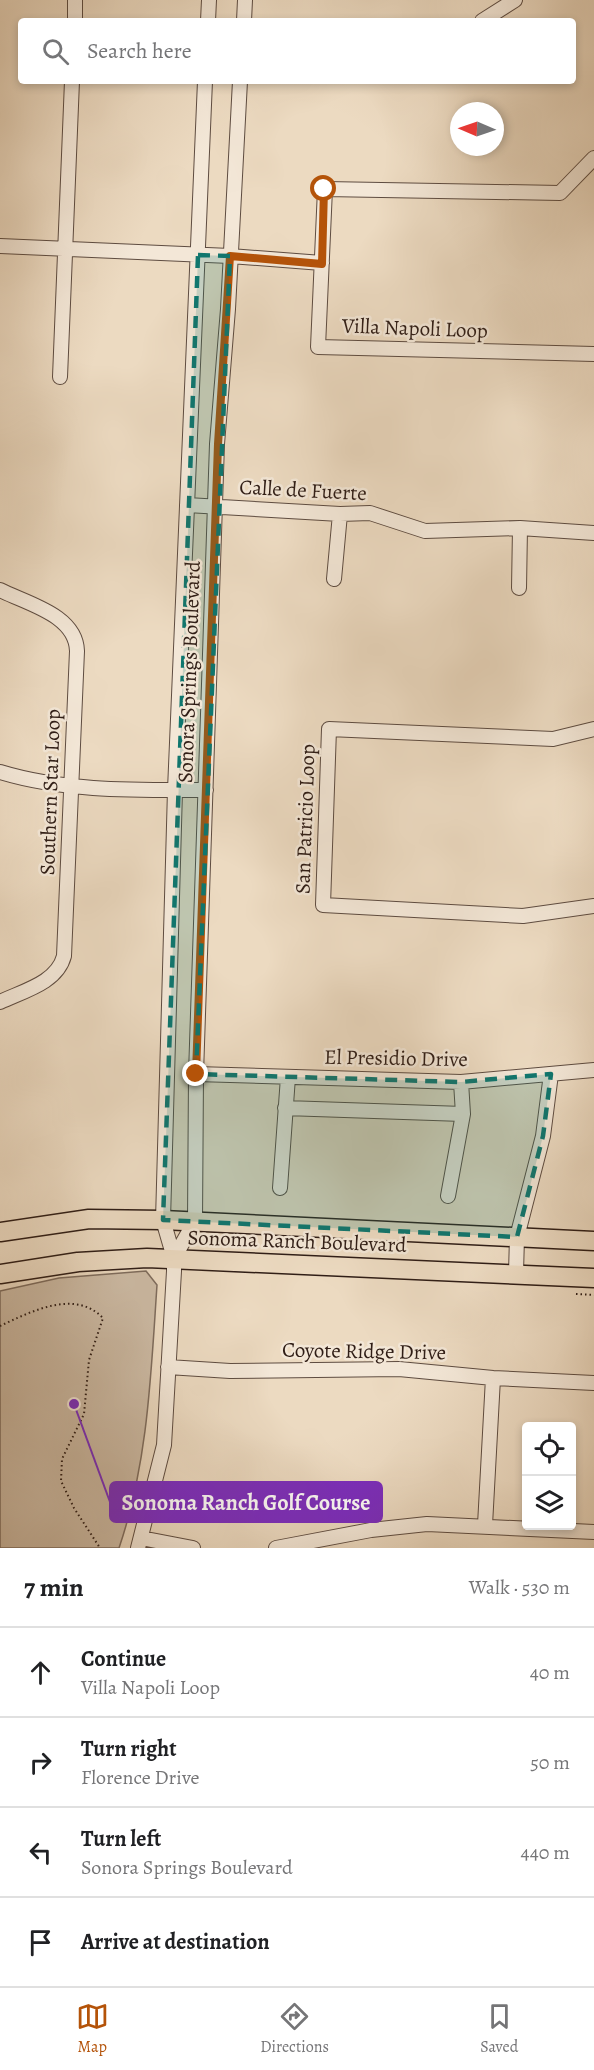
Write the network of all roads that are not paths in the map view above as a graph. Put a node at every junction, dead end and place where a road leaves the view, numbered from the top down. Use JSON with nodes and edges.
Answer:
{"nodes":[{"id":1,"x":75,"y":0,"type":"edge"},
{"id":2,"x":209,"y":0,"type":"edge"},
{"id":3,"x":245,"y":0,"type":"edge"},
{"id":4,"x":515,"y":0,"type":"edge"},
{"id":5,"x":75,"y":18,"type":"edge"},
{"id":6,"x":208,"y":18,"type":"edge"},
{"id":7,"x":244,"y":18,"type":"edge"},
{"id":8,"x":487,"y":18,"type":"edge"},
{"id":9,"x":72,"y":84,"type":"edge"},
{"id":10,"x":205,"y":84,"type":"edge"},
{"id":11,"x":240,"y":84,"type":"edge"},
{"id":12,"x":594,"y":158,"type":"edge"},
{"id":13,"x":0,"y":246,"type":"edge"},
{"id":14,"x":65,"y":249,"type":"junction"},
{"id":15,"x":198,"y":255,"type":"junction"},
{"id":16,"x":230,"y":256,"type":"junction"},
{"id":17,"x":322,"y":264,"type":"junction"},
{"id":18,"x":594,"y":354,"type":"edge"},
{"id":19,"x":60,"y":377,"type":"dead end"},
{"id":20,"x":188,"y":505,"type":"junction"},
{"id":21,"x":215,"y":507,"type":"junction"},
{"id":22,"x":340,"y":514,"type":"junction"},
{"id":23,"x":520,"y":528,"type":"junction"},
{"id":24,"x":594,"y":532,"type":"edge"},
{"id":25,"x":334,"y":579,"type":"dead end"},
{"id":26,"x":519,"y":588,"type":"dead end"},
{"id":27,"x":0,"y":590,"type":"edge"},
{"id":28,"x":594,"y":730,"type":"edge"},
{"id":29,"x":0,"y":772,"type":"edge"},
{"id":30,"x":72,"y":786,"type":"junction"},
{"id":31,"x":175,"y":790,"type":"junction"},
{"id":32,"x":206,"y":790,"type":"junction"},
{"id":33,"x":594,"y":906,"type":"edge"},
{"id":34,"x":0,"y":1002,"type":"edge"},
{"id":35,"x":594,"y":1070,"type":"edge"},
{"id":36,"x":196,"y":1074,"type":"junction"},
{"id":37,"x":551,"y":1074,"type":"junction"},
{"id":38,"x":288,"y":1077,"type":"junction"},
{"id":39,"x":461,"y":1082,"type":"junction"},
{"id":40,"x":285,"y":1108,"type":"junction"},
{"id":41,"x":463,"y":1114,"type":"junction"},
{"id":42,"x":280,"y":1188,"type":"dead end"},
{"id":43,"x":448,"y":1196,"type":"dead end"},
{"id":44,"x":163,"y":1220,"type":"junction"},
{"id":45,"x":195,"y":1221,"type":"junction"},
{"id":46,"x":0,"y":1232,"type":"edge"},
{"id":47,"x":517,"y":1237,"type":"junction"},
{"id":48,"x":594,"y":1240,"type":"edge"},
{"id":49,"x":174,"y":1258,"type":"junction"},
{"id":50,"x":516,"y":1273,"type":"junction"},
{"id":51,"x":0,"y":1274,"type":"edge"},
{"id":52,"x":594,"y":1278,"type":"edge"},
{"id":53,"x":168,"y":1367,"type":"junction"},
{"id":54,"x":493,"y":1378,"type":"junction"},
{"id":55,"x":594,"y":1383,"type":"edge"},
{"id":56,"x":485,"y":1525,"type":"junction"},
{"id":57,"x":594,"y":1532,"type":"edge"},
{"id":58,"x":140,"y":1543,"type":"edge"},
{"id":59,"x":193,"y":1548,"type":"edge"},
{"id":60,"x":276,"y":1548,"type":"edge"}],
"edges":[{"from":1,"to":5,"type":"street"},
{"from":2,"to":6,"type":"street"},
{"from":3,"to":7,"type":"street"},
{"from":4,"to":8,"type":"street"},
{"from":9,"to":14,"type":"street"},
{"from":10,"to":15,"type":"street","name":"Sonora Springs Boulevard"},
{"from":11,"to":16,"type":"street","name":"Sonora Springs Boulevard"},
{"from":12,"to":17,"type":"street","name":"Villa Napoli Loop"},
{"from":13,"to":14,"type":"street"},
{"from":14,"to":15,"type":"street"},
{"from":14,"to":19,"type":"street"},
{"from":15,"to":16,"type":"street"},
{"from":15,"to":20,"type":"street","name":"Sonora Springs Boulevard"},
{"from":16,"to":17,"type":"street"},
{"from":16,"to":21,"type":"street","name":"Sonora Springs Boulevard"},
{"from":17,"to":18,"type":"street","name":"Villa Napoli Loop"},
{"from":20,"to":21,"type":"street","name":"Calle de Fuerte"},
{"from":20,"to":31,"type":"street","name":"Sonora Springs Boulevard"},
{"from":21,"to":22,"type":"street","name":"Calle de Fuerte"},
{"from":21,"to":32,"type":"street","name":"Sonora Springs Boulevard"},
{"from":22,"to":23,"type":"street","name":"Calle de Fuerte"},
{"from":22,"to":25,"type":"street"},
{"from":23,"to":24,"type":"street","name":"Calle de Fuerte"},
{"from":23,"to":26,"type":"street"},
{"from":27,"to":30,"type":"street","name":"Southern Star Loop"},
{"from":28,"to":33,"type":"street","name":"San Patricio Loop"},
{"from":29,"to":30,"type":"street"},
{"from":30,"to":31,"type":"street"},
{"from":30,"to":34,"type":"street","name":"Southern Star Loop"},
{"from":31,"to":32,"type":"street"},
{"from":31,"to":44,"type":"street","name":"Sonora Springs Boulevard"},
{"from":32,"to":36,"type":"street","name":"Sonora Springs Boulevard"},
{"from":35,"to":37,"type":"street","name":"El Presidio Drive"},
{"from":36,"to":38,"type":"street","name":"El Presidio Drive"},
{"from":36,"to":45,"type":"street","name":"Sonora Springs Boulevard"},
{"from":37,"to":39,"type":"street","name":"El Presidio Drive"},
{"from":37,"to":47,"type":"street"},
{"from":38,"to":39,"type":"street","name":"El Presidio Drive"},
{"from":38,"to":40,"type":"street"},
{"from":39,"to":41,"type":"street"},
{"from":40,"to":41,"type":"street"},
{"from":40,"to":42,"type":"street"},
{"from":41,"to":43,"type":"street"},
{"from":44,"to":45,"type":"main road","name":"Sonoma Ranch Boulevard"},
{"from":44,"to":46,"type":"main road","name":"Sonoma Ranch Boulevard"},
{"from":44,"to":49,"type":"street","name":"Sonora Springs Boulevard"},
{"from":45,"to":47,"type":"main road","name":"Sonoma Ranch Boulevard"},
{"from":45,"to":49,"type":"street","name":"Sonora Springs Boulevard"},
{"from":47,"to":48,"type":"main road","name":"Sonoma Ranch Boulevard"},
{"from":47,"to":50,"type":"street"},
{"from":49,"to":50,"type":"main road","name":"Sonoma Ranch Boulevard"},
{"from":49,"to":51,"type":"main road","name":"Sonoma Ranch Boulevard"},
{"from":49,"to":53,"type":"street","name":"Sonora Springs Boulevard"},
{"from":50,"to":52,"type":"main road","name":"Sonoma Ranch Boulevard"},
{"from":53,"to":54,"type":"street","name":"Coyote Ridge Drive"},
{"from":53,"to":58,"type":"street","name":"Sonora Springs Boulevard"},
{"from":54,"to":55,"type":"street","name":"Coyote Ridge Drive"},
{"from":54,"to":56,"type":"street"},
{"from":56,"to":57,"type":"street"},
{"from":56,"to":60,"type":"street"},
{"from":58,"to":59,"type":"street"}]}
